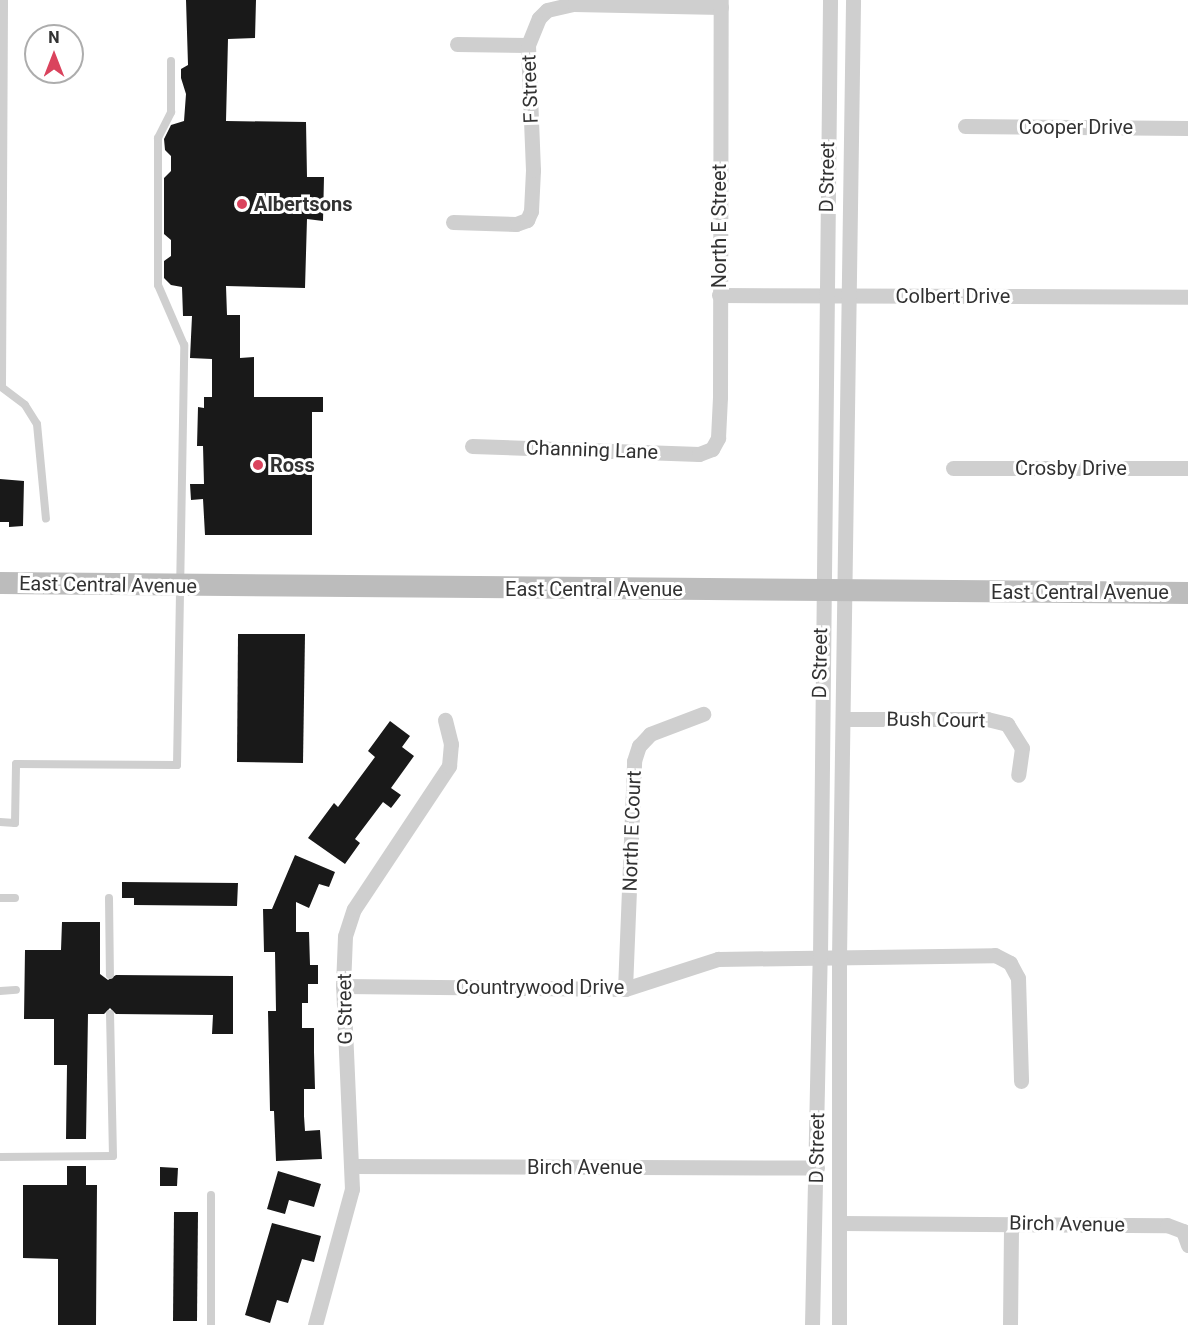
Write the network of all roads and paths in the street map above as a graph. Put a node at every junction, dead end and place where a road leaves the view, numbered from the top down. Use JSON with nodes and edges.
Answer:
{"nodes":[{"id":1,"x":4,"y":0,"type":"edge"},
{"id":2,"x":830,"y":0,"type":"edge"},
{"id":3,"x":853,"y":0,"type":"edge"},
{"id":4,"x":721,"y":3,"type":"edge"},
{"id":5,"x":2,"y":23,"type":"edge"},
{"id":6,"x":457,"y":44,"type":"dead end"},
{"id":7,"x":528,"y":45,"type":"junction"},
{"id":8,"x":171,"y":61,"type":"dead end"},
{"id":9,"x":965,"y":126,"type":"dead end"},
{"id":10,"x":1188,"y":128,"type":"edge"},
{"id":11,"x":453,"y":222,"type":"dead end"},
{"id":12,"x":1,"y":275,"type":"edge"},
{"id":13,"x":719,"y":295,"type":"junction"},
{"id":14,"x":824,"y":295,"type":"junction"},
{"id":15,"x":851,"y":295,"type":"junction"},
{"id":16,"x":1188,"y":297,"type":"edge"},
{"id":17,"x":1,"y":352,"type":"edge"},
{"id":18,"x":1,"y":386,"type":"edge"},
{"id":19,"x":472,"y":446,"type":"dead end"},
{"id":20,"x":712,"y":449,"type":"joint"},
{"id":21,"x":953,"y":468,"type":"dead end"},
{"id":22,"x":1188,"y":468,"type":"edge"},
{"id":23,"x":46,"y":519,"type":"dead end"},
{"id":24,"x":0,"y":583,"type":"edge"},
{"id":25,"x":182,"y":586,"type":"junction"},
{"id":26,"x":821,"y":591,"type":"junction"},
{"id":27,"x":845,"y":591,"type":"junction"},
{"id":28,"x":1188,"y":593,"type":"edge"},
{"id":29,"x":703,"y":714,"type":"dead end"},
{"id":30,"x":845,"y":719,"type":"junction"},
{"id":31,"x":445,"y":720,"type":"dead end"},
{"id":32,"x":1018,"y":775,"type":"dead end"},
{"id":33,"x":0,"y":822,"type":"edge"},
{"id":34,"x":0,"y":898,"type":"edge"},
{"id":35,"x":15,"y":898,"type":"dead end"},
{"id":36,"x":109,"y":898,"type":"dead end"},
{"id":37,"x":820,"y":957,"type":"junction"},
{"id":38,"x":839,"y":958,"type":"junction"},
{"id":39,"x":110,"y":975,"type":"dead end"},
{"id":40,"x":343,"y":986,"type":"junction"},
{"id":41,"x":625,"y":989,"type":"junction"},
{"id":42,"x":16,"y":990,"type":"dead end"},
{"id":43,"x":0,"y":991,"type":"edge"},
{"id":44,"x":110,"y":1014,"type":"dead end"},
{"id":45,"x":1021,"y":1081,"type":"dead end"},
{"id":46,"x":0,"y":1156,"type":"edge"},
{"id":47,"x":352,"y":1166,"type":"junction"},
{"id":48,"x":817,"y":1168,"type":"junction"},
{"id":49,"x":211,"y":1195,"type":"dead end"},
{"id":50,"x":841,"y":1223,"type":"junction"},
{"id":51,"x":1011,"y":1223,"type":"junction"},
{"id":52,"x":1186,"y":1238,"type":"edge"},
{"id":53,"x":211,"y":1325,"type":"edge"},
{"id":54,"x":315,"y":1325,"type":"edge"},
{"id":55,"x":812,"y":1325,"type":"edge"},
{"id":56,"x":839,"y":1325,"type":"edge"},
{"id":57,"x":1010,"y":1325,"type":"edge"}],
"edges":[{"from":1,"to":5,"type":"lane"},
{"from":2,"to":14,"type":"street","name":"D Street"},
{"from":3,"to":15,"type":"street","name":"D Street"},
{"from":4,"to":7,"type":"street","name":"F Street"},
{"from":4,"to":13,"type":"street","name":"North E Street"},
{"from":5,"to":12,"type":"lane"},
{"from":6,"to":7,"type":"street"},
{"from":7,"to":11,"type":"street","name":"F Street"},
{"from":8,"to":25,"type":"lane"},
{"from":9,"to":10,"type":"street","name":"Cooper Drive"},
{"from":12,"to":17,"type":"lane"},
{"from":13,"to":14,"type":"street","name":"Colbert Drive"},
{"from":13,"to":20,"type":"street","name":"North E Street"},
{"from":14,"to":15,"type":"street","name":"Colbert Drive"},
{"from":14,"to":26,"type":"street","name":"D Street"},
{"from":15,"to":16,"type":"street","name":"Colbert Drive"},
{"from":15,"to":27,"type":"street","name":"D Street"},
{"from":17,"to":18,"type":"lane"},
{"from":18,"to":23,"type":"lane"},
{"from":19,"to":20,"type":"street","name":"Channing Lane"},
{"from":21,"to":22,"type":"street","name":"Crosby Drive"},
{"from":24,"to":25,"type":"main road","name":"East Central Avenue"},
{"from":25,"to":26,"type":"main road","name":"East Central Avenue"},
{"from":25,"to":33,"type":"lane"},
{"from":26,"to":27,"type":"main road","name":"East Central Avenue"},
{"from":26,"to":37,"type":"street","name":"D Street"},
{"from":27,"to":28,"type":"main road","name":"East Central Avenue"},
{"from":27,"to":30,"type":"street","name":"D Street"},
{"from":29,"to":41,"type":"street","name":"North E Court"},
{"from":30,"to":32,"type":"street","name":"Bush Court"},
{"from":30,"to":38,"type":"street","name":"D Street"},
{"from":31,"to":40,"type":"street","name":"G Street"},
{"from":34,"to":35,"type":"lane"},
{"from":36,"to":39,"type":"lane"},
{"from":37,"to":38,"type":"street","name":"Countrywood Drive"},
{"from":37,"to":41,"type":"street","name":"Countrywood Drive"},
{"from":37,"to":48,"type":"street","name":"D Street"},
{"from":38,"to":45,"type":"street","name":"Countrywood Drive"},
{"from":38,"to":50,"type":"street","name":"D Street"},
{"from":40,"to":41,"type":"street","name":"Countrywood Drive"},
{"from":40,"to":47,"type":"street","name":"G Street"},
{"from":42,"to":43,"type":"lane"},
{"from":44,"to":46,"type":"lane"},
{"from":47,"to":48,"type":"street","name":"Birch Avenue"},
{"from":47,"to":54,"type":"street","name":"G Street"},
{"from":48,"to":55,"type":"street","name":"D Street"},
{"from":49,"to":53,"type":"lane"},
{"from":50,"to":51,"type":"street","name":"Birch Avenue"},
{"from":50,"to":56,"type":"street","name":"D Street"},
{"from":51,"to":52,"type":"street","name":"Birch Avenue"},
{"from":51,"to":57,"type":"street"}]}
